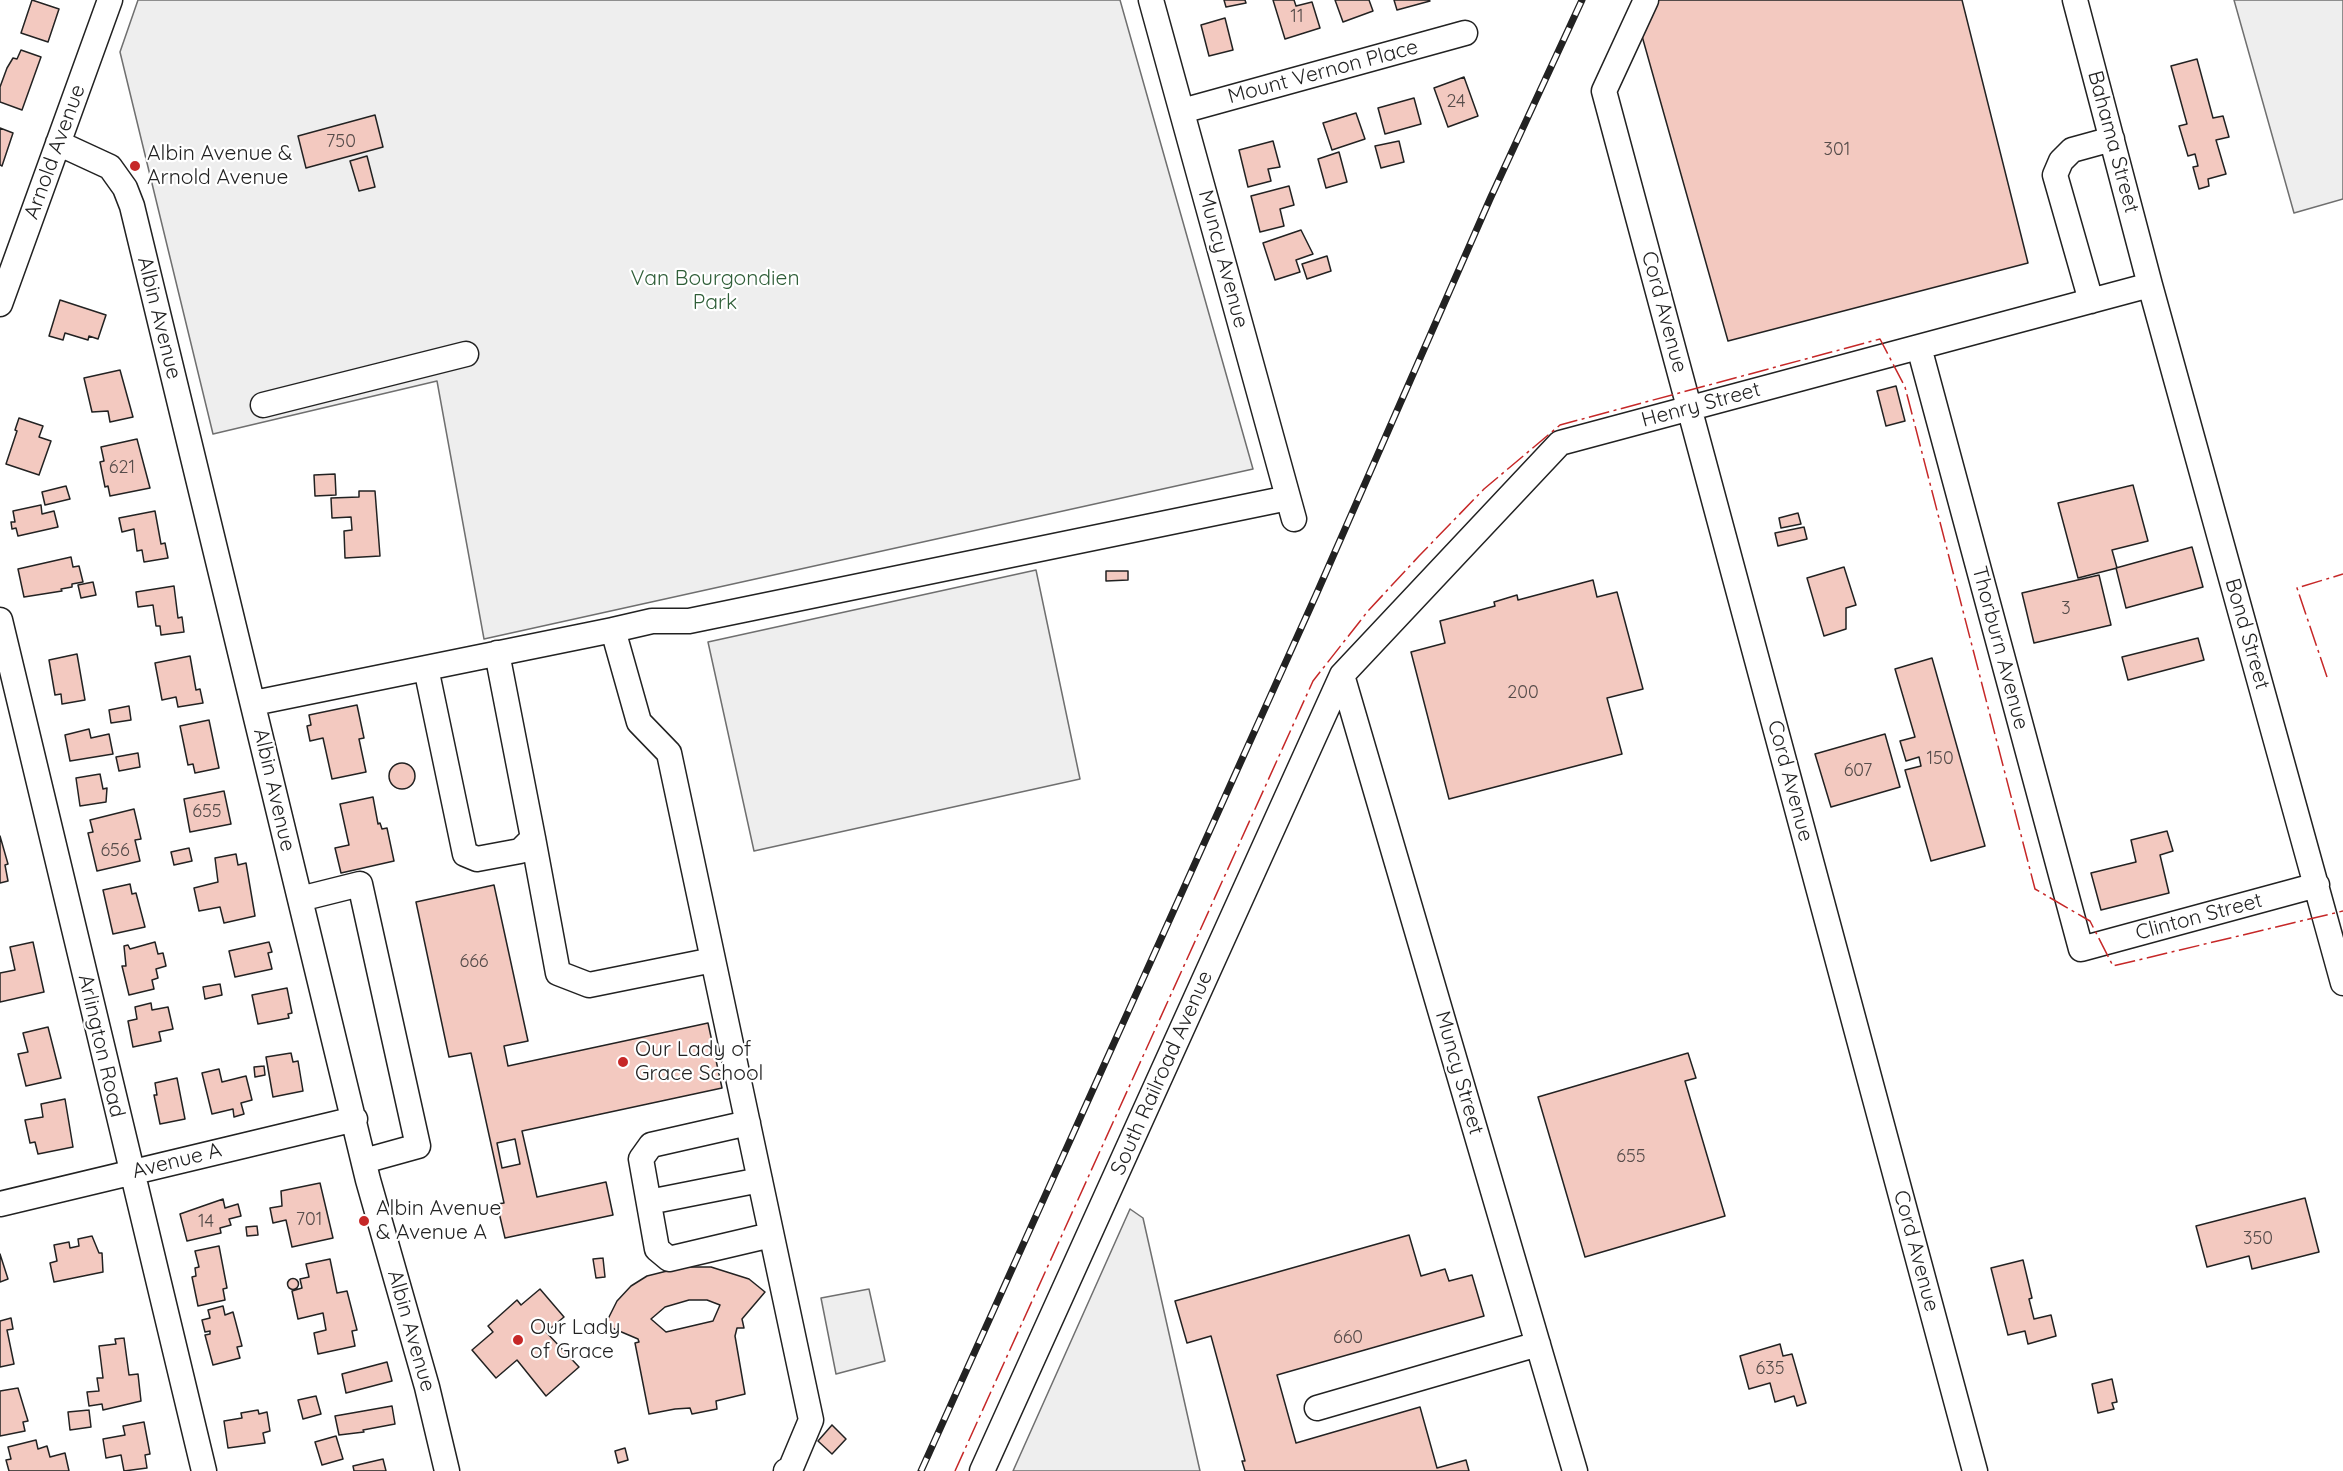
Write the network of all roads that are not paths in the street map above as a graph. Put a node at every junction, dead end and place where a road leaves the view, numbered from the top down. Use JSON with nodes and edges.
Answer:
{"nodes":[{"id":1,"x":110,"y":0,"type":"edge"},
{"id":2,"x":1151,"y":0,"type":"edge"},
{"id":3,"x":1646,"y":0,"type":"edge"},
{"id":4,"x":2075,"y":0,"type":"edge"},
{"id":5,"x":1465,"y":33,"type":"dead end"},
{"id":6,"x":1182,"y":111,"type":"junction"},
{"id":7,"x":2112,"y":139,"type":"junction"},
{"id":8,"x":58,"y":143,"type":"junction"},
{"id":9,"x":2150,"y":285,"type":"junction"},
{"id":10,"x":2091,"y":301,"type":"junction"},
{"id":11,"x":0,"y":303,"type":"edge"},
{"id":12,"x":1919,"y":347,"type":"junction"},
{"id":13,"x":466,"y":354,"type":"dead end"},
{"id":14,"x":263,"y":405,"type":"dead end"},
{"id":15,"x":1690,"y":408,"type":"junction"},
{"id":16,"x":0,"y":620,"type":"edge"},
{"id":17,"x":613,"y":630,"type":"junction"},
{"id":18,"x":497,"y":653,"type":"junction"},
{"id":19,"x":426,"y":668,"type":"junction"},
{"id":20,"x":1342,"y":675,"type":"junction"},
{"id":21,"x":254,"y":703,"type":"junction"},
{"id":22,"x":533,"y":838,"type":"junction"},
{"id":23,"x":2317,"y":885,"type":"junction"},
{"id":24,"x":300,"y":899,"type":"junction"},
{"id":25,"x":2081,"y":950,"type":"joint"},
{"id":26,"x":713,"y":960,"type":"junction"},
{"id":27,"x":2343,"y":983,"type":"edge"},
{"id":28,"x":355,"y":1119,"type":"junction"},
{"id":29,"x":748,"y":1123,"type":"junction"},
{"id":30,"x":364,"y":1161,"type":"junction"},
{"id":31,"x":131,"y":1173,"type":"junction"},
{"id":32,"x":760,"y":1180,"type":"junction"},
{"id":33,"x":649,"y":1202,"type":"junction"},
{"id":34,"x":0,"y":1204,"type":"edge"},
{"id":35,"x":771,"y":1235,"type":"junction"},
{"id":36,"x":1538,"y":1344,"type":"junction"},
{"id":37,"x":1317,"y":1408,"type":"dead end"},
{"id":38,"x":204,"y":1471,"type":"edge"},
{"id":39,"x":447,"y":1471,"type":"edge"},
{"id":40,"x":786,"y":1471,"type":"edge"},
{"id":41,"x":982,"y":1471,"type":"edge"},
{"id":42,"x":1575,"y":1471,"type":"edge"},
{"id":43,"x":1975,"y":1471,"type":"edge"}],
"edges":[{"from":1,"to":8,"type":"street","name":"Arnold Avenue"},
{"from":2,"to":6,"type":"street","name":"Muncy Avenue"},
{"from":3,"to":15,"type":"street","name":"Cord Avenue"},
{"from":4,"to":7,"type":"street","name":"Bahama Street"},
{"from":5,"to":6,"type":"street","name":"Mount Vernon Place"},
{"from":6,"to":17,"type":"street","name":"Muncy Avenue"},
{"from":7,"to":9,"type":"street","name":"Bahama Street"},
{"from":7,"to":10,"type":"street"},
{"from":8,"to":11,"type":"street","name":"Arnold Avenue"},
{"from":8,"to":21,"type":"street","name":"Albin Avenue"},
{"from":9,"to":10,"type":"street","name":"Henry Street"},
{"from":9,"to":23,"type":"street","name":"Bond Street"},
{"from":10,"to":12,"type":"street","name":"Henry Street"},
{"from":12,"to":15,"type":"street","name":"Henry Street"},
{"from":12,"to":25,"type":"street","name":"Thorburn Avenue"},
{"from":13,"to":14,"type":"street"},
{"from":15,"to":20,"type":"street","name":"Henry Street"},
{"from":15,"to":43,"type":"street","name":"Cord Avenue"},
{"from":16,"to":31,"type":"street","name":"Arlington Road"},
{"from":17,"to":18,"type":"street"},
{"from":17,"to":26,"type":"street"},
{"from":18,"to":19,"type":"street"},
{"from":18,"to":22,"type":"street"},
{"from":19,"to":21,"type":"street"},
{"from":19,"to":22,"type":"street"},
{"from":20,"to":36,"type":"street","name":"Muncy Street"},
{"from":20,"to":41,"type":"street","name":"South Railroad Avenue"},
{"from":21,"to":24,"type":"street","name":"Albin Avenue"},
{"from":22,"to":26,"type":"street"},
{"from":23,"to":25,"type":"street","name":"Clinton Street"},
{"from":23,"to":27,"type":"street","name":"Bond Street"},
{"from":24,"to":28,"type":"street","name":"Albin Avenue"},
{"from":24,"to":30,"type":"street"},
{"from":26,"to":29,"type":"street"},
{"from":28,"to":30,"type":"street","name":"Albin Avenue"},
{"from":28,"to":31,"type":"street","name":"Avenue A"},
{"from":29,"to":32,"type":"street"},
{"from":29,"to":33,"type":"street"},
{"from":30,"to":39,"type":"street","name":"Albin Avenue"},
{"from":31,"to":34,"type":"street","name":"Avenue A"},
{"from":31,"to":38,"type":"street","name":"Arlington Road"},
{"from":32,"to":33,"type":"street"},
{"from":32,"to":35,"type":"street"},
{"from":33,"to":35,"type":"street"},
{"from":35,"to":40,"type":"street"},
{"from":36,"to":37,"type":"street"},
{"from":36,"to":42,"type":"street","name":"Muncy Street"}]}
